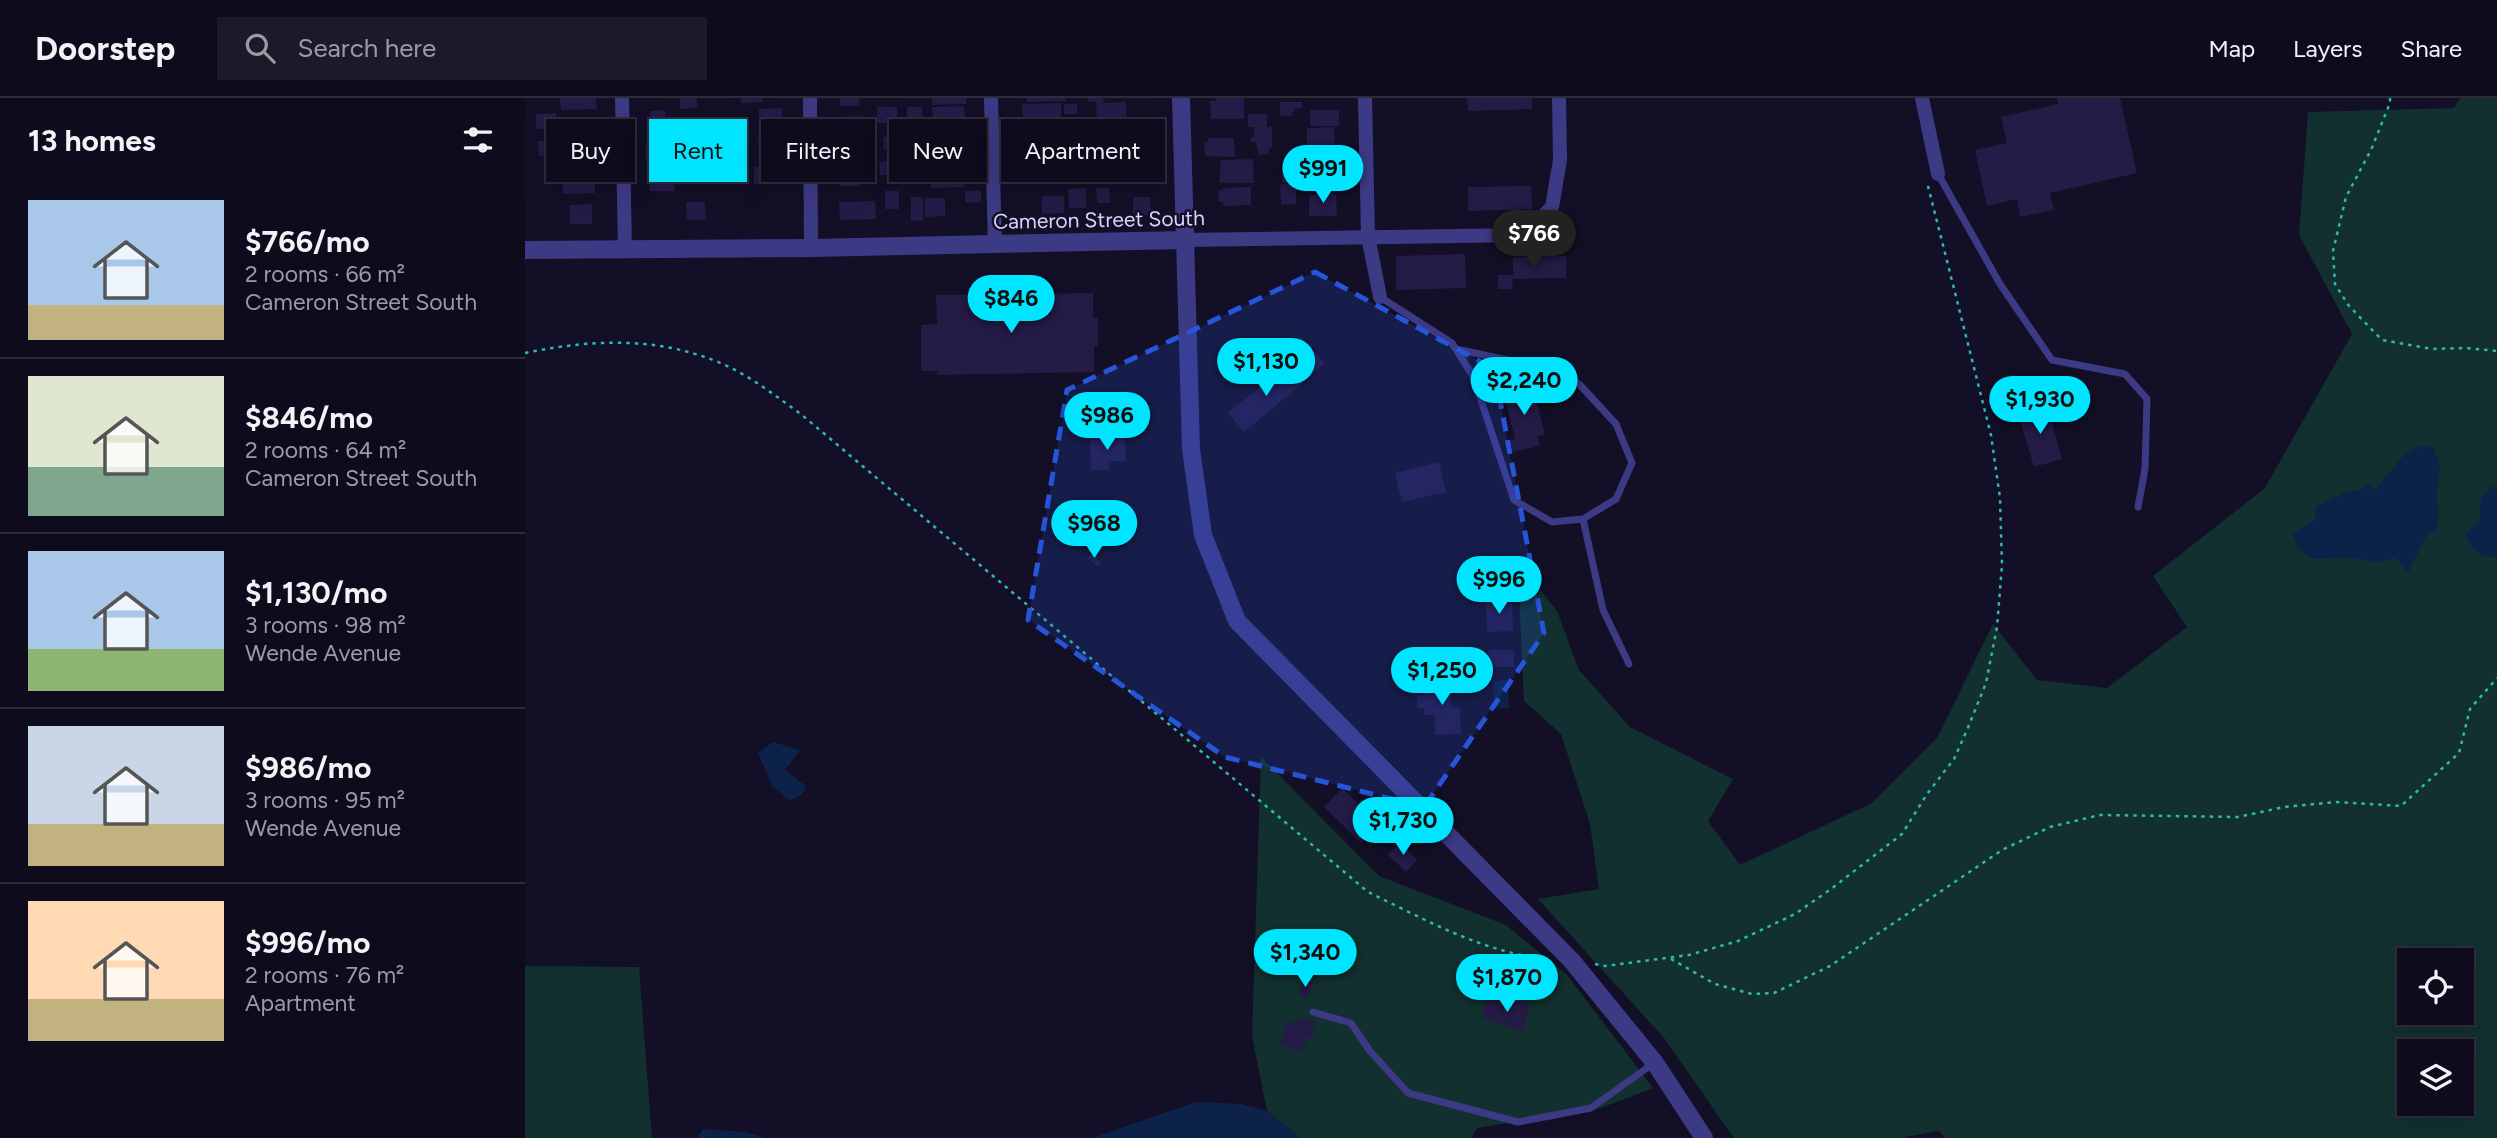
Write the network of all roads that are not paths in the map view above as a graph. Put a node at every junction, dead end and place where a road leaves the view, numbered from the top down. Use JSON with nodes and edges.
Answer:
{"nodes":[{"id":1,"x":622,"y":98,"type":"edge"},
{"id":2,"x":810,"y":98,"type":"edge"},
{"id":3,"x":991,"y":98,"type":"edge"},
{"id":4,"x":1181,"y":98,"type":"edge"},
{"id":5,"x":1365,"y":98,"type":"edge"},
{"id":6,"x":1559,"y":98,"type":"edge"},
{"id":7,"x":1922,"y":98,"type":"edge"},
{"id":8,"x":1932,"y":177,"type":"joint"},
{"id":9,"x":1368,"y":236,"type":"junction"},
{"id":10,"x":1184,"y":240,"type":"junction"},
{"id":11,"x":995,"y":245,"type":"junction"},
{"id":12,"x":811,"y":248,"type":"junction"},
{"id":13,"x":525,"y":250,"type":"edge"},
{"id":14,"x":625,"y":250,"type":"junction"},
{"id":15,"x":1380,"y":297,"type":"joint"},
{"id":16,"x":1456,"y":349,"type":"junction"},
{"id":17,"x":2138,"y":507,"type":"dead end"},
{"id":18,"x":1583,"y":519,"type":"junction"},
{"id":19,"x":1629,"y":664,"type":"dead end"},
{"id":20,"x":1313,"y":1012,"type":"dead end"},
{"id":21,"x":1655,"y":1063,"type":"junction"},
{"id":22,"x":1705,"y":1138,"type":"edge"}],
"edges":[{"from":1,"to":14,"type":"street"},
{"from":2,"to":12,"type":"street"},
{"from":3,"to":11,"type":"street"},
{"from":4,"to":10,"type":"street"},
{"from":5,"to":9,"type":"street"},
{"from":6,"to":9,"type":"street","name":"Cameron Street South"},
{"from":7,"to":8,"type":"street"},
{"from":8,"to":17,"type":"lane"},
{"from":9,"to":10,"type":"street","name":"Cameron Street South"},
{"from":9,"to":15,"type":"street"},
{"from":10,"to":11,"type":"street","name":"Cameron Street South"},
{"from":10,"to":21,"type":"street"},
{"from":11,"to":12,"type":"street","name":"Cameron Street South"},
{"from":12,"to":14,"type":"street","name":"Cameron Street South"},
{"from":13,"to":14,"type":"street","name":"Cameron Street South"},
{"from":15,"to":16,"type":"lane"},
{"from":16,"to":18,"type":"lane"},
{"from":16,"to":18,"type":"lane"},
{"from":18,"to":19,"type":"lane"},
{"from":20,"to":21,"type":"lane"},
{"from":21,"to":22,"type":"street"}]}
